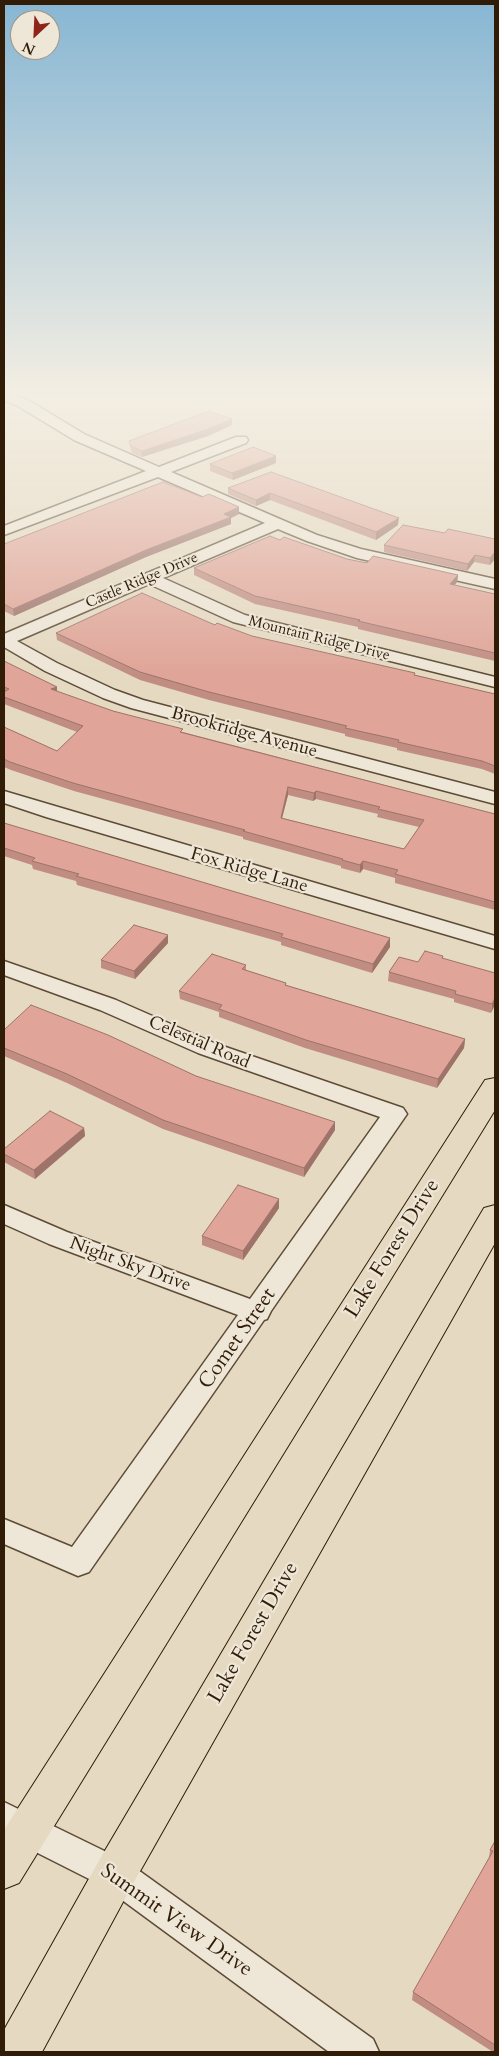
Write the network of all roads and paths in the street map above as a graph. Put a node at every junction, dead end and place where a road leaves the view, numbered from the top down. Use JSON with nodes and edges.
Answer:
{"nodes":[{"id":1,"x":123,"y":485,"type":"edge"},
{"id":2,"x":189,"y":485,"type":"edge"},
{"id":3,"x":4,"y":512,"type":"edge"},
{"id":4,"x":279,"y":522,"type":"junction"},
{"id":5,"x":25,"y":523,"type":"junction"},
{"id":6,"x":4,"y":531,"type":"edge"},
{"id":7,"x":149,"y":578,"type":"junction"},
{"id":8,"x":495,"y":584,"type":"edge"},
{"id":9,"x":4,"y":640,"type":"edge"},
{"id":10,"x":495,"y":682,"type":"edge"},
{"id":11,"x":4,"y":796,"type":"edge"},
{"id":12,"x":495,"y":798,"type":"edge"},
{"id":13,"x":495,"y":943,"type":"edge"},
{"id":14,"x":4,"y":968,"type":"edge"},
{"id":15,"x":495,"y":1088,"type":"edge"},
{"id":16,"x":395,"y":1114,"type":"joint"},
{"id":17,"x":4,"y":1214,"type":"edge"},
{"id":18,"x":495,"y":1216,"type":"edge"},
{"id":19,"x":258,"y":1312,"type":"junction"},
{"id":20,"x":4,"y":1531,"type":"edge"},
{"id":21,"x":15,"y":1824,"type":"edge"},
{"id":22,"x":4,"y":1868,"type":"edge"},
{"id":23,"x":115,"y":1874,"type":"junction"},
{"id":24,"x":346,"y":2048,"type":"edge"},
{"id":25,"x":17,"y":2052,"type":"edge"}],
"edges":[{"from":1,"to":5,"type":"street"},
{"from":2,"to":4,"type":"street"},
{"from":3,"to":5,"type":"street"},
{"from":4,"to":7,"type":"street","name":"Castle Ridge Drive"},
{"from":4,"to":8,"type":"street"},
{"from":5,"to":6,"type":"street"},
{"from":7,"to":9,"type":"street","name":"Castle Ridge Drive"},
{"from":7,"to":10,"type":"street","name":"Mountain Ridge Drive"},
{"from":9,"to":12,"type":"street","name":"Brookridge Avenue"},
{"from":11,"to":13,"type":"street","name":"Fox Ridge Lane"},
{"from":14,"to":16,"type":"street","name":"Celestial Road"},
{"from":15,"to":21,"type":"main road","name":"Lake Forest Drive"},
{"from":16,"to":19,"type":"street","name":"Comet Street"},
{"from":17,"to":19,"type":"street","name":"Night Sky Drive"},
{"from":18,"to":23,"type":"main road","name":"Lake Forest Drive"},
{"from":19,"to":20,"type":"street","name":"Comet Street"},
{"from":21,"to":22,"type":"main road","name":"Lake Forest Drive"},
{"from":21,"to":23,"type":"street","name":"Summit View Drive"},
{"from":23,"to":24,"type":"street","name":"Summit View Drive"},
{"from":23,"to":25,"type":"main road","name":"Lake Forest Drive"}]}
